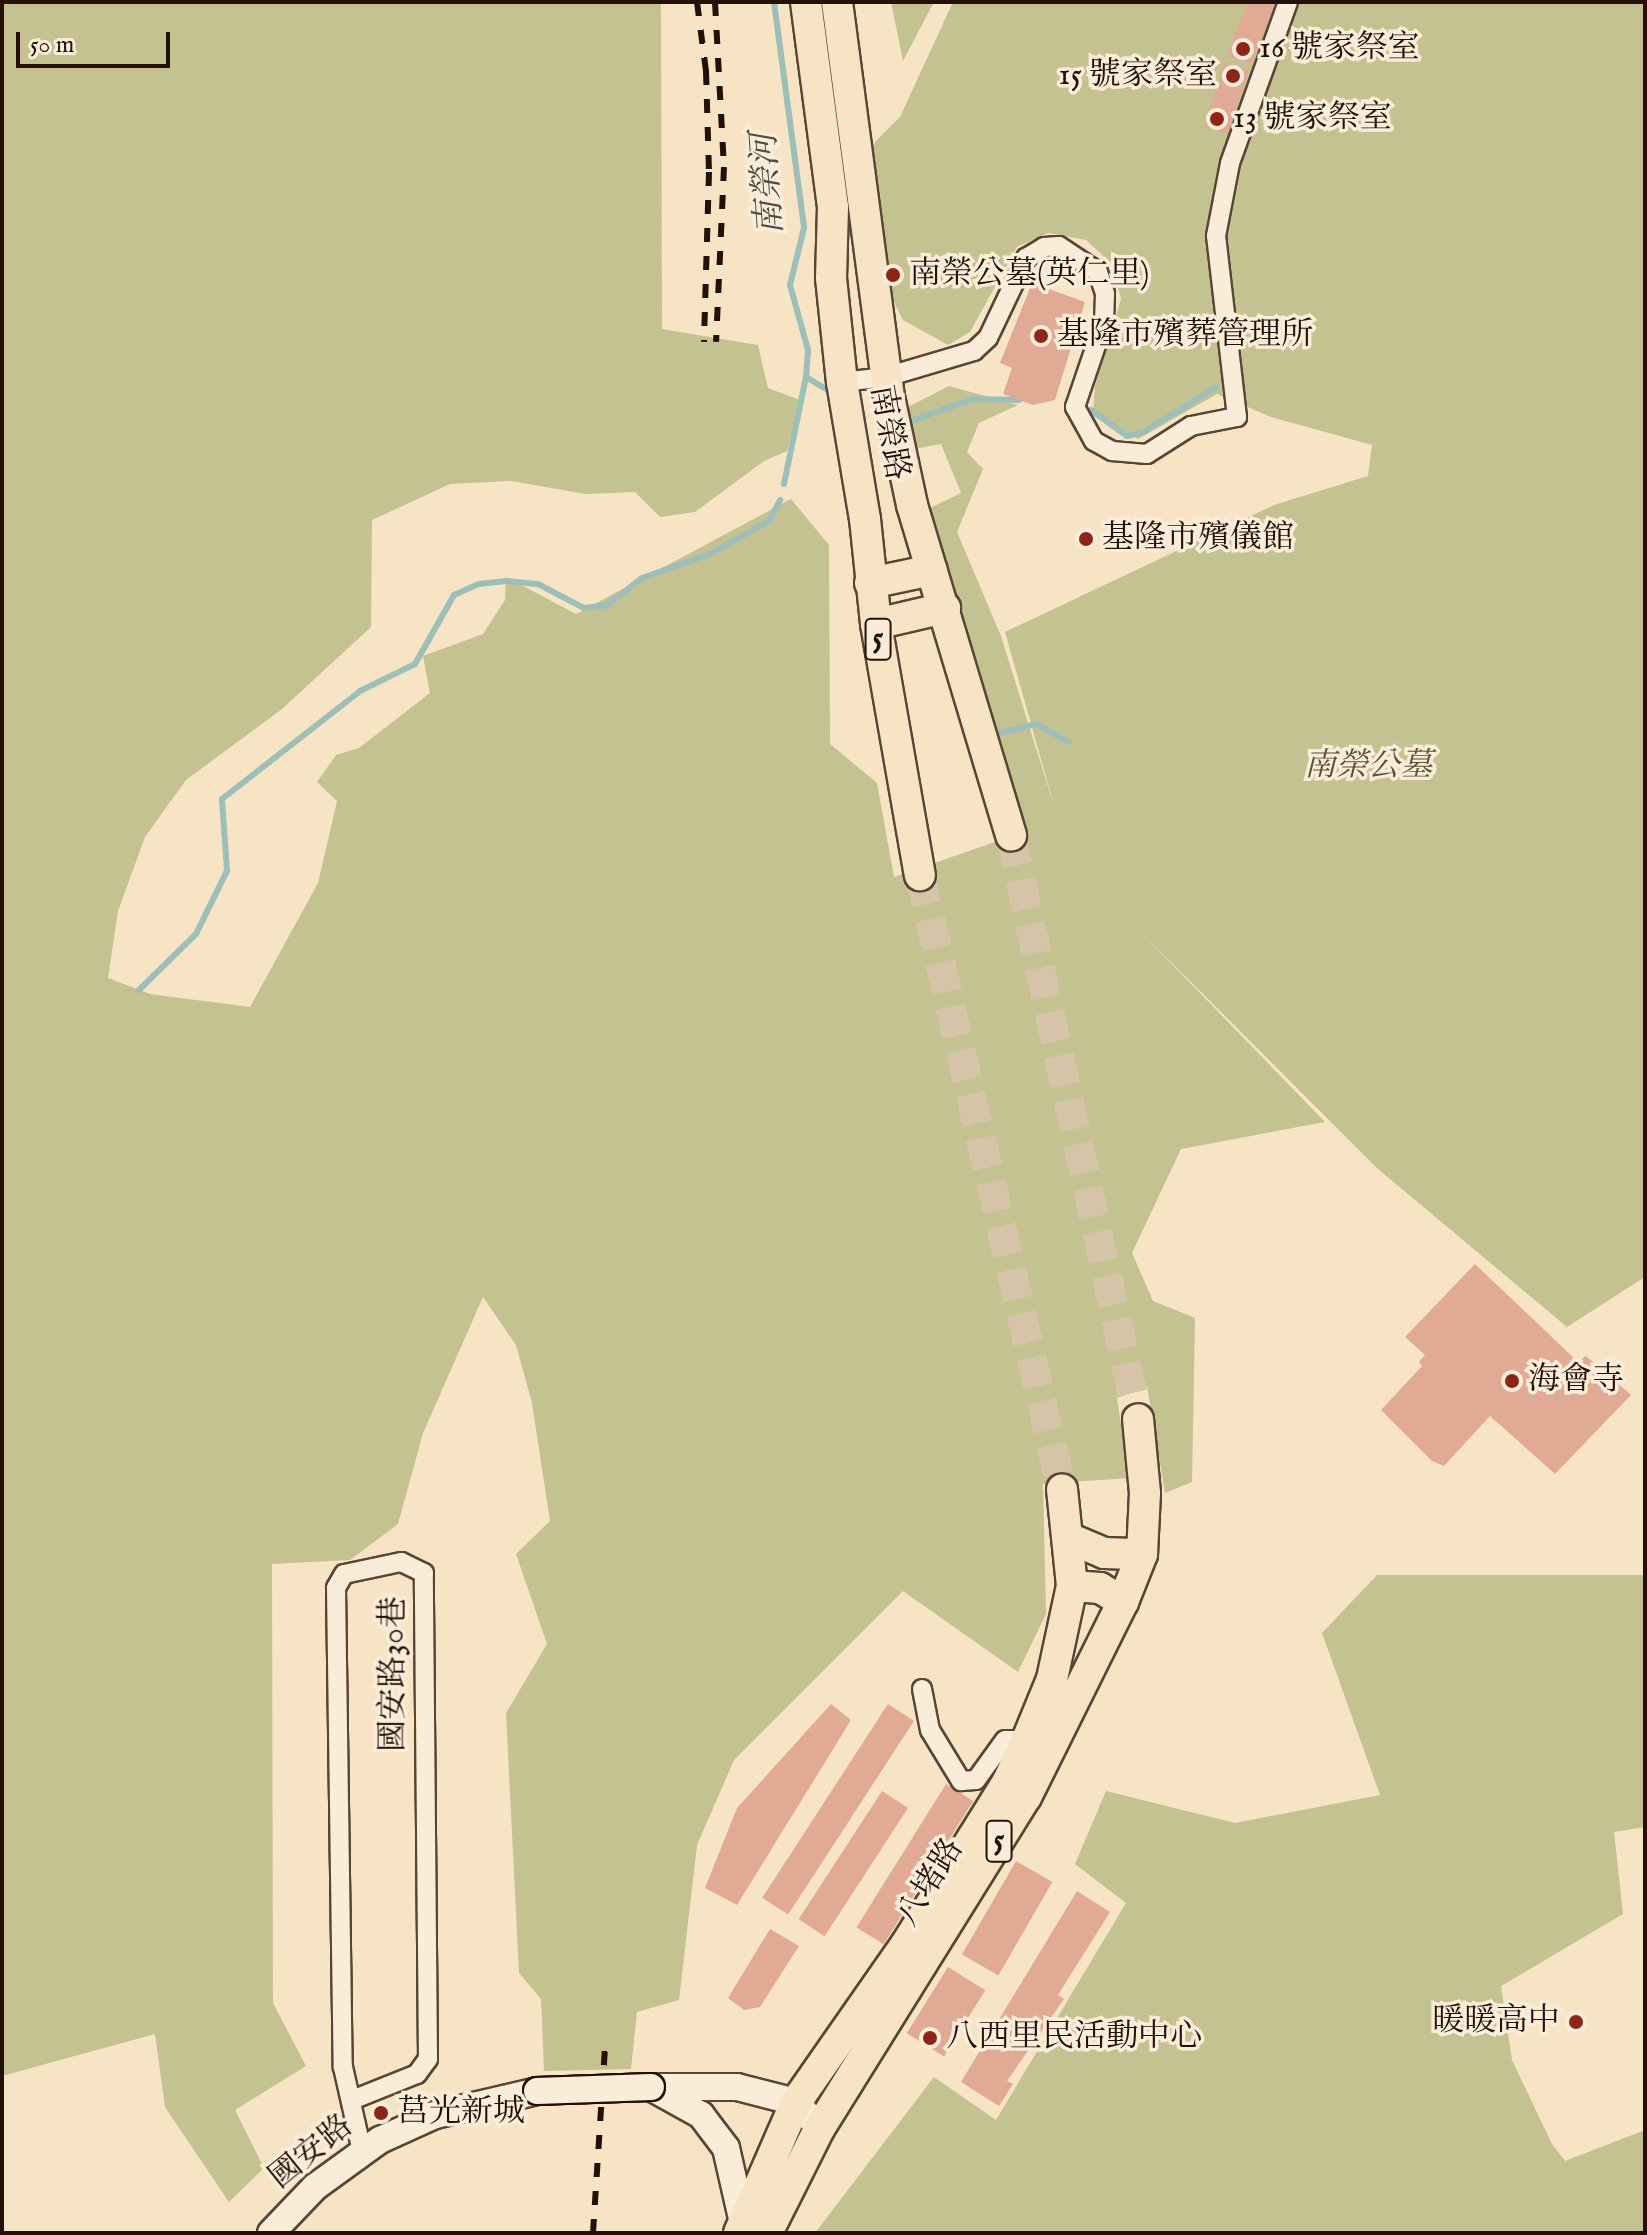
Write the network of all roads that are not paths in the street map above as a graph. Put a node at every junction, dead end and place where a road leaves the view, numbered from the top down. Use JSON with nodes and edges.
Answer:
{"nodes":[{"id":1,"x":806,"y":2,"type":"edge"},
{"id":2,"x":837,"y":2,"type":"edge"},
{"id":3,"x":1288,"y":2,"type":"edge"},
{"id":4,"x":886,"y":377,"type":"junction"},
{"id":5,"x":842,"y":382,"type":"junction"},
{"id":6,"x":932,"y":570,"type":"junction"},
{"id":7,"x":870,"y":583,"type":"junction"},
{"id":8,"x":945,"y":608,"type":"junction"},
{"id":9,"x":876,"y":624,"type":"junction"},
{"id":10,"x":1011,"y":836,"type":"tunnel mouth"},
{"id":11,"x":920,"y":875,"type":"tunnel mouth"},
{"id":12,"x":1138,"y":1419,"type":"tunnel mouth"},
{"id":13,"x":1062,"y":1490,"type":"tunnel mouth"},
{"id":14,"x":1071,"y":1539,"type":"junction"},
{"id":15,"x":1142,"y":1554,"type":"junction"},
{"id":16,"x":1072,"y":1586,"type":"junction"},
{"id":17,"x":1123,"y":1602,"type":"junction"},
{"id":18,"x":922,"y":1689,"type":"dead end"},
{"id":19,"x":1027,"y":1740,"type":"junction"},
{"id":20,"x":651,"y":2087,"type":"junction"},
{"id":21,"x":352,"y":2100,"type":"junction"},
{"id":22,"x":796,"y":2102,"type":"junction"},
{"id":23,"x":819,"y":2129,"type":"junction"},
{"id":24,"x":362,"y":2151,"type":"junction"},
{"id":25,"x":749,"y":2230,"type":"edge"},
{"id":26,"x":271,"y":2233,"type":"edge"}],
"edges":[{"from":1,"to":5,"type":"main road","name":"南榮路","number":"5"},
{"from":2,"to":4,"type":"main road","name":"南榮路"},
{"from":3,"to":4,"type":"street"},
{"from":4,"to":5,"type":"street"},
{"from":4,"to":6,"type":"main road","name":"南榮路"},
{"from":5,"to":7,"type":"main road","name":"南榮路","number":"5"},
{"from":6,"to":7,"type":"main road"},
{"from":6,"to":8,"type":"main road","name":"南榮路"},
{"from":7,"to":9,"type":"main road","name":"南榮路","number":"5"},
{"from":8,"to":9,"type":"main road","number":"5"},
{"from":8,"to":10,"type":"main road","name":"南榮路"},
{"from":9,"to":11,"type":"main road","name":"南榮路","number":"5"},
{"from":12,"to":15,"type":"main road","name":"八堵路","number":"5"},
{"from":13,"to":14,"type":"main road","name":"八堵路","number":"5"},
{"from":14,"to":15,"type":"main road"},
{"from":14,"to":16,"type":"main road","name":"八堵路","number":"5"},
{"from":15,"to":17,"type":"main road","name":"八堵路","number":"5"},
{"from":16,"to":17,"type":"main road"},
{"from":16,"to":19,"type":"main road","name":"八堵路","number":"5"},
{"from":17,"to":23,"type":"main road","name":"八堵路","number":"5"},
{"from":18,"to":19,"type":"street"},
{"from":19,"to":22,"type":"main road","name":"八堵路","number":"5"},
{"from":20,"to":22,"type":"street"},
{"from":20,"to":24,"type":"street","name":"國安路","bridge":true},
{"from":20,"to":25,"type":"street"},
{"from":21,"to":21,"type":"street","name":"國安路30巷"},
{"from":21,"to":24,"type":"street","name":"國安路30巷"},
{"from":22,"to":23,"type":"street"},
{"from":22,"to":25,"type":"main road","name":"八堵路","number":"5"},
{"from":23,"to":25,"type":"main road","name":"八堵路","number":"5"},
{"from":24,"to":26,"type":"street","name":"國安路"}]}
